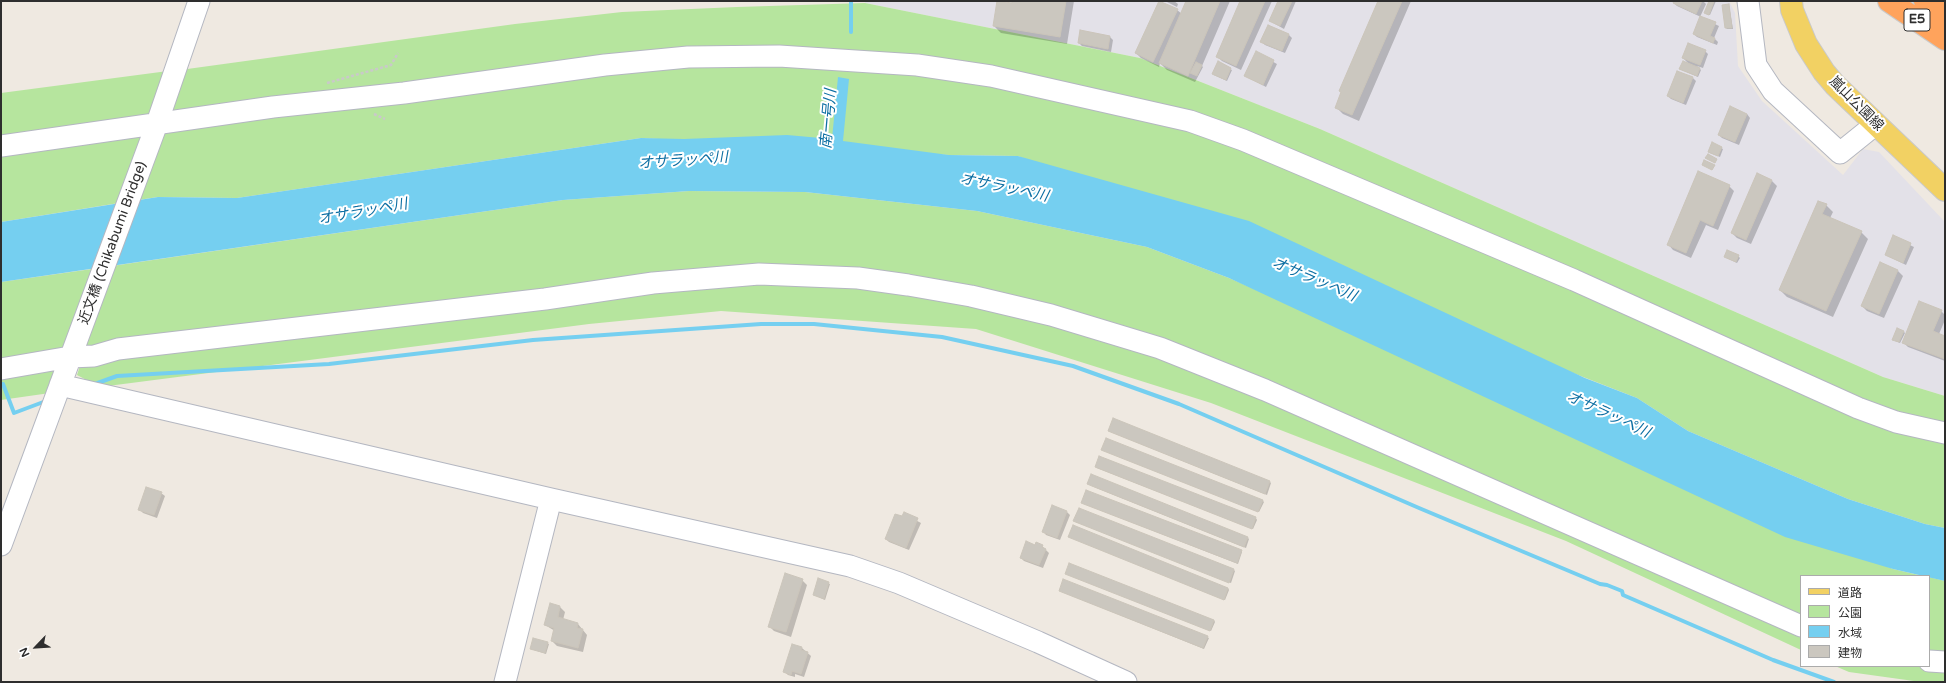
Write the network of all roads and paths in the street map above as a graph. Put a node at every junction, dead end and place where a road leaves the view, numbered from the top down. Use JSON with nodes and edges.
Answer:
{"nodes":[{"id":1,"x":199,"y":1,"type":"edge"},
{"id":2,"x":1748,"y":1,"type":"edge"},
{"id":3,"x":1791,"y":1,"type":"edge"},
{"id":4,"x":1889,"y":1,"type":"edge"},
{"id":5,"x":1925,"y":1,"type":"edge"},
{"id":6,"x":1945,"y":16,"type":"edge"},
{"id":7,"x":1945,"y":39,"type":"edge"},
{"id":8,"x":1876,"y":124,"type":"junction"},
{"id":9,"x":156,"y":127,"type":"junction"},
{"id":10,"x":1,"y":146,"type":"edge"},
{"id":11,"x":1945,"y":190,"type":"edge"},
{"id":12,"x":70,"y":357,"type":"junction"},
{"id":13,"x":1,"y":369,"type":"edge"},
{"id":14,"x":60,"y":385,"type":"junction"},
{"id":15,"x":1945,"y":433,"type":"edge"},
{"id":16,"x":551,"y":499,"type":"junction"},
{"id":17,"x":1,"y":545,"type":"edge"},
{"id":18,"x":1800,"y":626,"type":"edge"},
{"id":19,"x":1930,"y":661,"type":"edge"},
{"id":20,"x":1945,"y":662,"type":"edge"},
{"id":21,"x":505,"y":682,"type":"edge"},
{"id":22,"x":1126,"y":682,"type":"edge"}],
"edges":[{"from":1,"to":9,"type":"street","name":"近文橋 (Chikabumi Bridge)"},
{"from":2,"to":8,"type":"street"},
{"from":3,"to":8,"type":"main road","name":"嵐山公園線"},
{"from":4,"to":7,"type":"highway","number":"E5"},
{"from":5,"to":6,"type":"highway","number":"E5"},
{"from":8,"to":11,"type":"main road","name":"嵐山公園線"},
{"from":9,"to":10,"type":"street"},
{"from":9,"to":12,"type":"street","name":"近文橋 (Chikabumi Bridge)"},
{"from":9,"to":15,"type":"street"},
{"from":12,"to":13,"type":"street"},
{"from":12,"to":14,"type":"street","name":"近文橋 (Chikabumi Bridge)"},
{"from":12,"to":18,"type":"street"},
{"from":14,"to":16,"type":"street"},
{"from":14,"to":17,"type":"street","name":"近文橋 (Chikabumi Bridge)"},
{"from":16,"to":21,"type":"street"},
{"from":16,"to":22,"type":"street"},
{"from":19,"to":20,"type":"street"}]}
